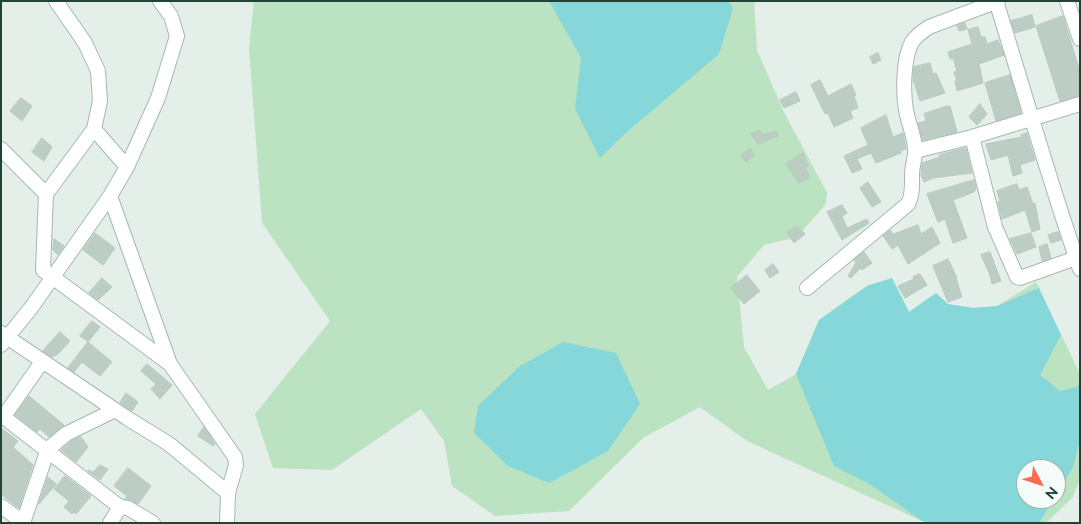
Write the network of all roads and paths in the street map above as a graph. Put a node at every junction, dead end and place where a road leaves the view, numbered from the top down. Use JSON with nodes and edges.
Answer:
{"nodes":[{"id":1,"x":56,"y":1,"type":"edge"},
{"id":2,"x":160,"y":1,"type":"edge"},
{"id":3,"x":1067,"y":1,"type":"edge"},
{"id":4,"x":997,"y":2,"type":"edge"},
{"id":5,"x":1079,"y":34,"type":"edge"},
{"id":6,"x":1080,"y":104,"type":"edge"},
{"id":7,"x":1033,"y":119,"type":"junction"},
{"id":8,"x":94,"y":128,"type":"junction"},
{"id":9,"x":972,"y":137,"type":"junction"},
{"id":10,"x":1,"y":149,"type":"edge"},
{"id":11,"x":915,"y":151,"type":"junction"},
{"id":12,"x":127,"y":167,"type":"junction"},
{"id":13,"x":46,"y":194,"type":"junction"},
{"id":14,"x":110,"y":196,"type":"junction"},
{"id":15,"x":1074,"y":237,"type":"edge"},
{"id":16,"x":1078,"y":264,"type":"edge"},
{"id":17,"x":52,"y":276,"type":"junction"},
{"id":18,"x":807,"y":288,"type":"dead end"},
{"id":19,"x":3,"y":338,"type":"edge"},
{"id":20,"x":42,"y":362,"type":"junction"},
{"id":21,"x":170,"y":364,"type":"junction"},
{"id":22,"x":115,"y":410,"type":"junction"},
{"id":23,"x":3,"y":416,"type":"edge"},
{"id":24,"x":48,"y":449,"type":"junction"},
{"id":25,"x":228,"y":493,"type":"junction"},
{"id":26,"x":120,"y":507,"type":"junction"},
{"id":27,"x":3,"y":510,"type":"edge"},
{"id":28,"x":24,"y":523,"type":"edge"},
{"id":29,"x":110,"y":523,"type":"edge"},
{"id":30,"x":153,"y":523,"type":"edge"},
{"id":31,"x":227,"y":523,"type":"edge"}],
"edges":[{"from":1,"to":8,"type":"street"},
{"from":2,"to":12,"type":"street"},
{"from":3,"to":5,"type":"street"},
{"from":4,"to":7,"type":"street"},
{"from":4,"to":11,"type":"street"},
{"from":6,"to":7,"type":"street"},
{"from":7,"to":9,"type":"street"},
{"from":7,"to":15,"type":"street"},
{"from":8,"to":12,"type":"street"},
{"from":8,"to":13,"type":"street"},
{"from":9,"to":11,"type":"street"},
{"from":9,"to":16,"type":"street"},
{"from":10,"to":13,"type":"street"},
{"from":11,"to":18,"type":"street"},
{"from":12,"to":14,"type":"street"},
{"from":13,"to":17,"type":"street"},
{"from":14,"to":17,"type":"street"},
{"from":14,"to":21,"type":"street"},
{"from":15,"to":16,"type":"street"},
{"from":17,"to":19,"type":"street"},
{"from":17,"to":21,"type":"street"},
{"from":19,"to":20,"type":"street"},
{"from":20,"to":22,"type":"street"},
{"from":20,"to":23,"type":"street"},
{"from":21,"to":25,"type":"street"},
{"from":22,"to":24,"type":"street"},
{"from":22,"to":25,"type":"street"},
{"from":23,"to":24,"type":"street"},
{"from":24,"to":26,"type":"street"},
{"from":24,"to":28,"type":"street"},
{"from":25,"to":31,"type":"street"},
{"from":26,"to":29,"type":"street"},
{"from":26,"to":30,"type":"street"},
{"from":27,"to":28,"type":"street"}]}
